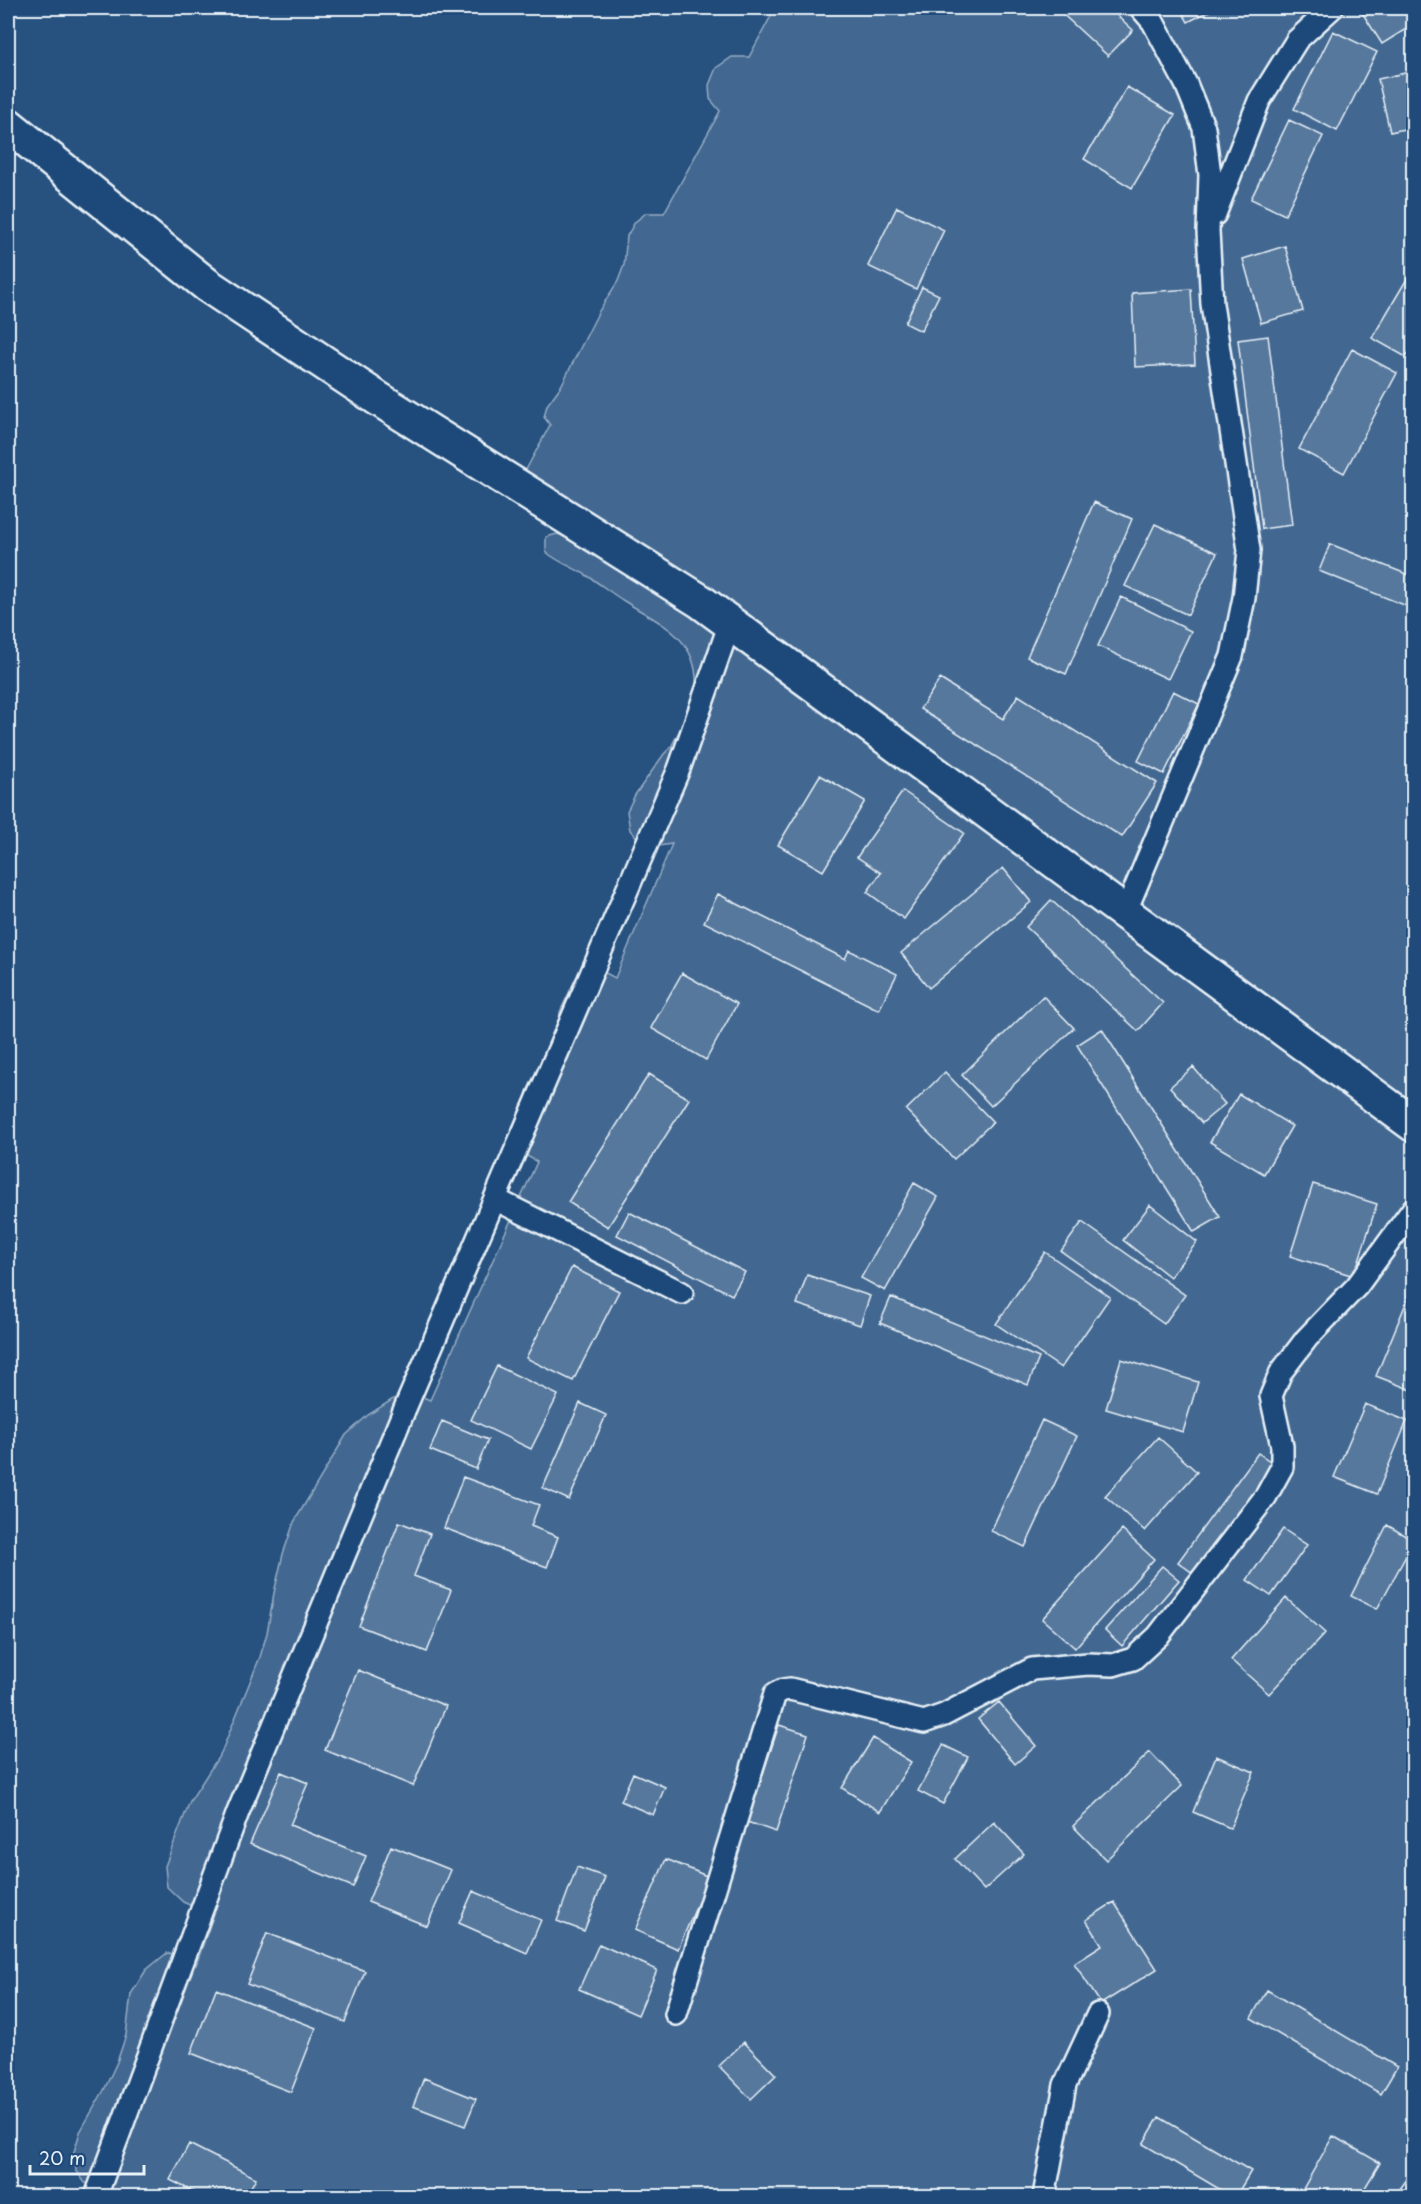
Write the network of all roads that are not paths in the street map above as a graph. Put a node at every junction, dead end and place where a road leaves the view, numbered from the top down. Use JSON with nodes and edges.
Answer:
{"nodes":[{"id":1,"x":1141,"y":8,"type":"edge"},
{"id":2,"x":1332,"y":8,"type":"edge"},
{"id":3,"x":8,"y":125,"type":"edge"},
{"id":4,"x":1208,"y":231,"type":"junction"},
{"id":5,"x":730,"y":623,"type":"junction"},
{"id":6,"x":1125,"y":913,"type":"junction"},
{"id":7,"x":1413,"y":1125,"type":"edge"},
{"id":8,"x":495,"y":1199,"type":"junction"},
{"id":9,"x":1413,"y":1208,"type":"edge"},
{"id":10,"x":682,"y":1293,"type":"dead end"},
{"id":11,"x":676,"y":2014,"type":"dead end"},
{"id":12,"x":1098,"y":2014,"type":"dead end"},
{"id":13,"x":1413,"y":2189,"type":"edge"},
{"id":14,"x":96,"y":2196,"type":"edge"},
{"id":15,"x":1044,"y":2196,"type":"edge"},
{"id":16,"x":1409,"y":2196,"type":"edge"}],
"edges":[{"from":1,"to":4,"type":"lane"},
{"from":2,"to":4,"type":"lane"},
{"from":3,"to":5,"type":"main road"},
{"from":4,"to":6,"type":"lane"},
{"from":5,"to":6,"type":"main road"},
{"from":5,"to":8,"type":"lane"},
{"from":6,"to":7,"type":"main road"},
{"from":8,"to":10,"type":"lane"},
{"from":8,"to":14,"type":"lane"},
{"from":9,"to":11,"type":"lane"},
{"from":12,"to":15,"type":"lane"},
{"from":13,"to":16,"type":"lane"}]}
